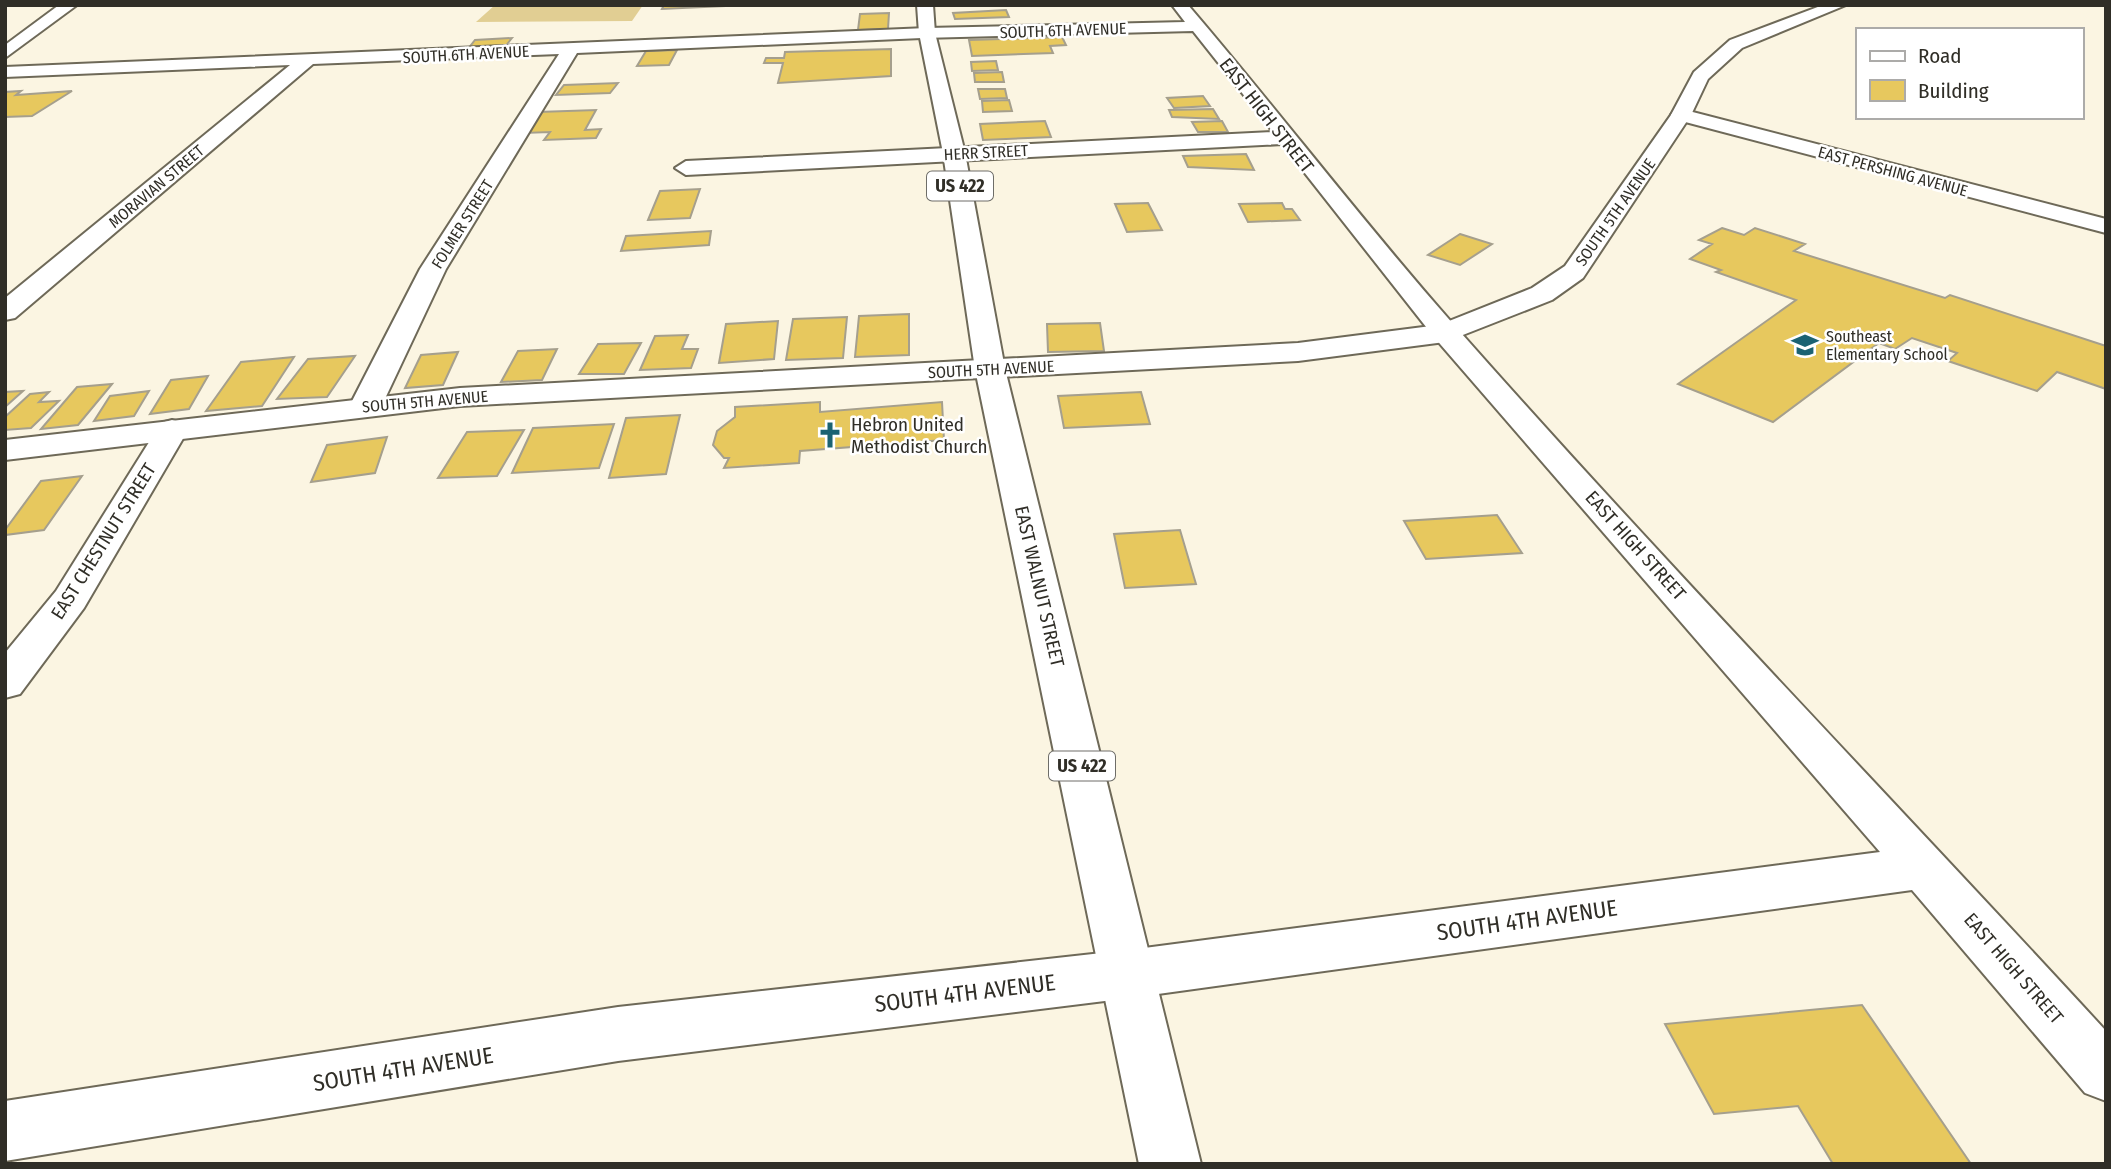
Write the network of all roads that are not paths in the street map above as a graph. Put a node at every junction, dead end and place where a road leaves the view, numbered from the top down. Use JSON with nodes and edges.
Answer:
{"nodes":[{"id":1,"x":69,"y":5,"type":"edge"},
{"id":2,"x":925,"y":5,"type":"edge"},
{"id":3,"x":1838,"y":5,"type":"edge"},
{"id":4,"x":1189,"y":15,"type":"edge"},
{"id":5,"x":928,"y":34,"type":"junction"},
{"id":6,"x":571,"y":49,"type":"junction"},
{"id":7,"x":5,"y":53,"type":"edge"},
{"id":8,"x":306,"y":61,"type":"junction"},
{"id":9,"x":5,"y":72,"type":"edge"},
{"id":10,"x":1681,"y":115,"type":"junction"},
{"id":11,"x":1286,"y":138,"type":"junction"},
{"id":12,"x":954,"y":153,"type":"junction"},
{"id":13,"x":686,"y":168,"type":"dead end"},
{"id":14,"x":2106,"y":226,"type":"edge"},
{"id":15,"x":5,"y":312,"type":"edge"},
{"id":16,"x":1445,"y":333,"type":"junction"},
{"id":17,"x":990,"y":369,"type":"junction"},
{"id":18,"x":366,"y":405,"type":"junction"},
{"id":19,"x":172,"y":430,"type":"junction"},
{"id":20,"x":5,"y":450,"type":"edge"},
{"id":21,"x":5,"y":683,"type":"edge"},
{"id":22,"x":1926,"y":867,"type":"junction"},
{"id":23,"x":1129,"y":974,"type":"junction"},
{"id":24,"x":2106,"y":1073,"type":"edge"},
{"id":25,"x":5,"y":1131,"type":"edge"},
{"id":26,"x":1170,"y":1164,"type":"edge"}],
"edges":[{"from":1,"to":7,"type":"main road"},
{"from":2,"to":5,"type":"main road","name":"EAST WALNUT STREET","number":"US 422"},
{"from":3,"to":10,"type":"main road","name":"SOUTH 5TH AVENUE"},
{"from":4,"to":5,"type":"main road","name":"SOUTH 6TH AVENUE"},
{"from":4,"to":11,"type":"main road","name":"EAST HIGH STREET"},
{"from":5,"to":6,"type":"main road","name":"SOUTH 6TH AVENUE"},
{"from":5,"to":12,"type":"main road","name":"EAST WALNUT STREET","number":"US 422"},
{"from":6,"to":8,"type":"main road","name":"SOUTH 6TH AVENUE"},
{"from":6,"to":18,"type":"main road","name":"FOLMER STREET"},
{"from":8,"to":9,"type":"main road","name":"SOUTH 6TH AVENUE"},
{"from":8,"to":15,"type":"main road","name":"MORAVIAN STREET"},
{"from":10,"to":14,"type":"main road","name":"EAST PERSHING AVENUE"},
{"from":10,"to":16,"type":"main road","name":"SOUTH 5TH AVENUE"},
{"from":11,"to":12,"type":"main road","name":"HERR STREET"},
{"from":11,"to":16,"type":"main road","name":"EAST HIGH STREET"},
{"from":12,"to":13,"type":"main road","name":"HERR STREET"},
{"from":12,"to":17,"type":"main road","name":"EAST WALNUT STREET","number":"US 422"},
{"from":16,"to":17,"type":"main road","name":"SOUTH 5TH AVENUE"},
{"from":16,"to":22,"type":"main road","name":"EAST HIGH STREET"},
{"from":17,"to":18,"type":"main road","name":"SOUTH 5TH AVENUE"},
{"from":17,"to":23,"type":"main road","name":"EAST WALNUT STREET","number":"US 422"},
{"from":18,"to":19,"type":"main road","name":"SOUTH 5TH AVENUE"},
{"from":19,"to":20,"type":"main road","name":"SOUTH 5TH AVENUE"},
{"from":19,"to":21,"type":"main road","name":"EAST CHESTNUT STREET"},
{"from":22,"to":23,"type":"main road","name":"SOUTH 4TH AVENUE"},
{"from":22,"to":24,"type":"main road","name":"EAST HIGH STREET"},
{"from":23,"to":25,"type":"main road","name":"SOUTH 4TH AVENUE"},
{"from":23,"to":26,"type":"main road","name":"EAST WALNUT STREET","number":"US 422"}]}
